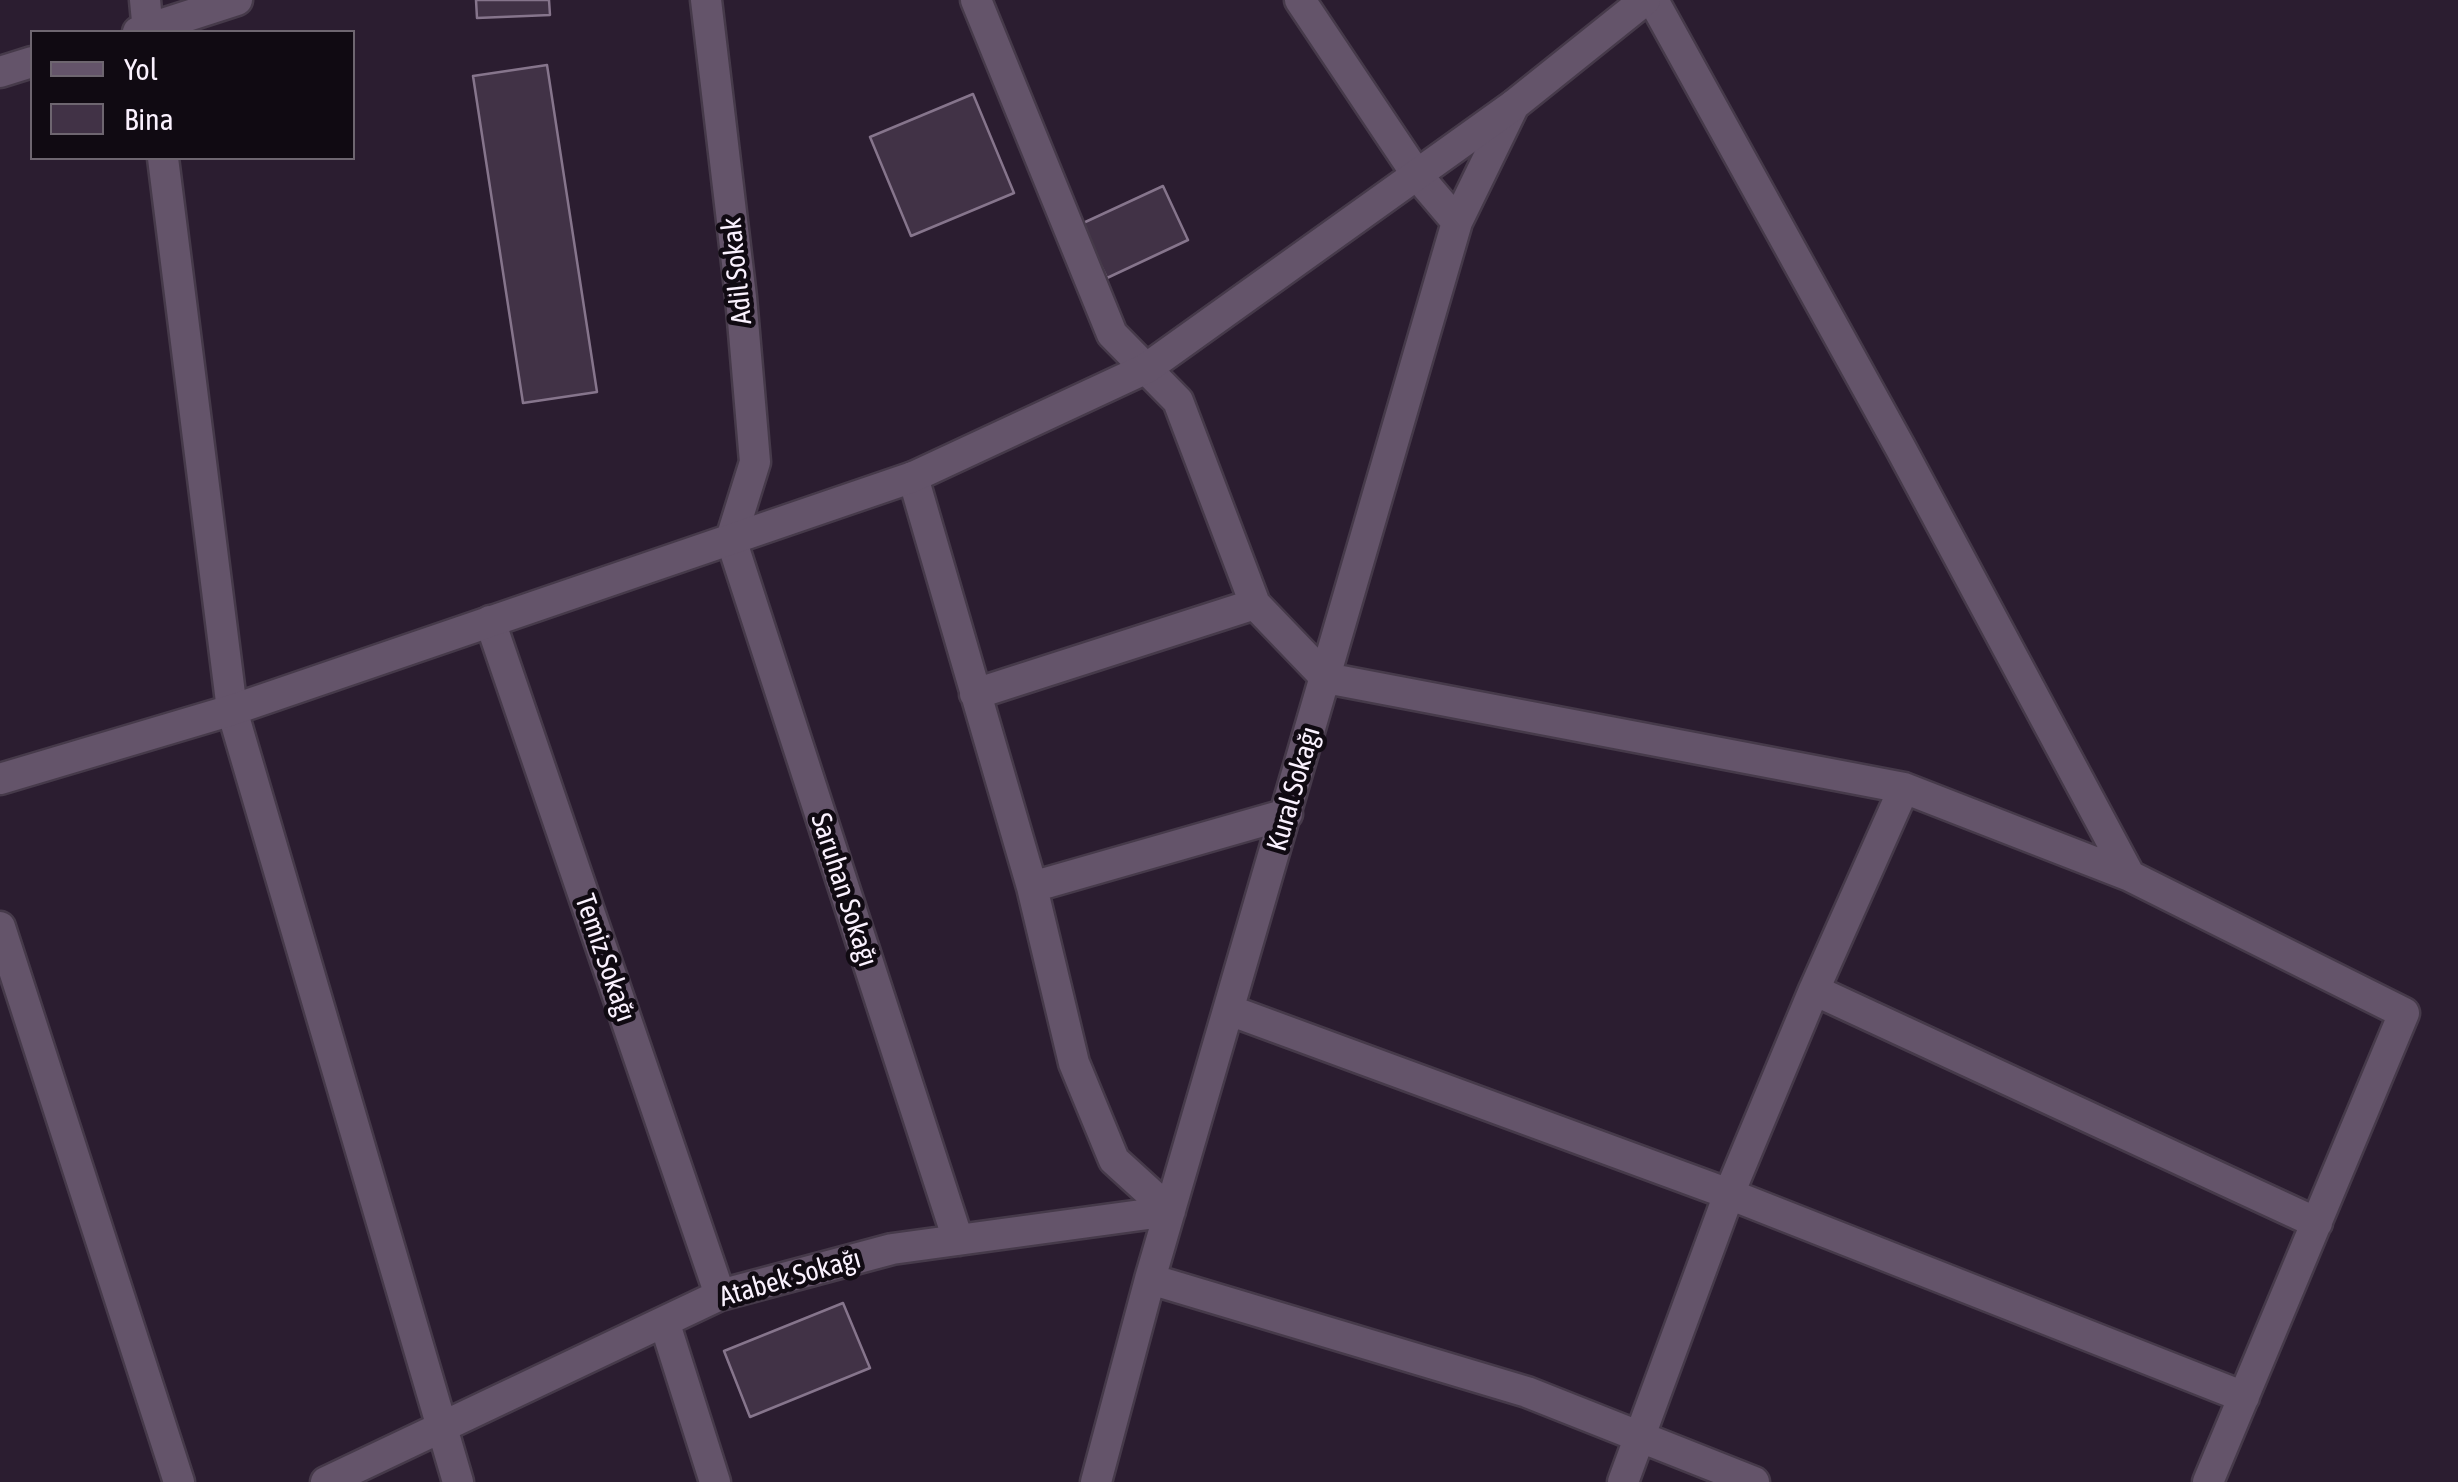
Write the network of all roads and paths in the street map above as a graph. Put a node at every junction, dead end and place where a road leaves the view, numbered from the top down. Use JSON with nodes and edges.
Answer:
{"nodes":[{"id":1,"x":237,"y":0,"type":"edge"},
{"id":2,"x":706,"y":0,"type":"edge"},
{"id":3,"x":976,"y":0,"type":"edge"},
{"id":4,"x":1300,"y":0,"type":"edge"},
{"id":5,"x":1645,"y":0,"type":"edge"},
{"id":6,"x":1653,"y":0,"type":"edge"},
{"id":7,"x":144,"y":24,"type":"edge"},
{"id":8,"x":30,"y":63,"type":"edge"},
{"id":9,"x":0,"y":72,"type":"edge"},
{"id":10,"x":1514,"y":105,"type":"junction"},
{"id":11,"x":163,"y":160,"type":"edge"},
{"id":12,"x":1417,"y":175,"type":"junction"},
{"id":13,"x":1457,"y":222,"type":"junction"},
{"id":14,"x":1146,"y":368,"type":"junction"},
{"id":15,"x":913,"y":477,"type":"junction"},
{"id":16,"x":730,"y":539,"type":"junction"},
{"id":17,"x":1255,"y":604,"type":"junction"},
{"id":18,"x":490,"y":621,"type":"junction"},
{"id":19,"x":1326,"y":678,"type":"junction"},
{"id":20,"x":975,"y":694,"type":"junction"},
{"id":21,"x":232,"y":710,"type":"junction"},
{"id":22,"x":0,"y":778,"type":"edge"},
{"id":23,"x":1904,"y":788,"type":"junction"},
{"id":24,"x":1286,"y":814,"type":"junction"},
{"id":25,"x":2130,"y":876,"type":"junction"},
{"id":26,"x":1032,"y":888,"type":"junction"},
{"id":27,"x":0,"y":927,"type":"edge"},
{"id":28,"x":1814,"y":990,"type":"junction"},
{"id":29,"x":1229,"y":1010,"type":"junction"},
{"id":30,"x":1729,"y":1194,"type":"junction"},
{"id":31,"x":1170,"y":1212,"type":"junction"},
{"id":32,"x":2317,"y":1224,"type":"junction"},
{"id":33,"x":958,"y":1240,"type":"junction"},
{"id":34,"x":1150,"y":1279,"type":"junction"},
{"id":35,"x":720,"y":1296,"type":"junction"},
{"id":36,"x":665,"y":1324,"type":"junction"},
{"id":37,"x":2244,"y":1396,"type":"junction"},
{"id":38,"x":444,"y":1429,"type":"junction"},
{"id":39,"x":1637,"y":1436,"type":"junction"},
{"id":40,"x":179,"y":1482,"type":"edge"},
{"id":41,"x":326,"y":1482,"type":"edge"},
{"id":42,"x":458,"y":1482,"type":"edge"},
{"id":43,"x":716,"y":1482,"type":"edge"},
{"id":44,"x":1096,"y":1482,"type":"edge"},
{"id":45,"x":1622,"y":1482,"type":"edge"},
{"id":46,"x":1754,"y":1482,"type":"edge"},
{"id":47,"x":2208,"y":1482,"type":"edge"}],
"edges":[{"from":1,"to":7,"type":"street"},
{"from":2,"to":16,"type":"street","name":"Adil Sokak"},
{"from":3,"to":14,"type":"street"},
{"from":4,"to":12,"type":"street"},
{"from":5,"to":10,"type":"street"},
{"from":6,"to":25,"type":"street"},
{"from":8,"to":9,"type":"street"},
{"from":10,"to":12,"type":"street"},
{"from":10,"to":13,"type":"street","name":"Kural Sokağı"},
{"from":11,"to":21,"type":"street"},
{"from":12,"to":13,"type":"street"},
{"from":12,"to":14,"type":"street"},
{"from":13,"to":19,"type":"street","name":"Kural Sokağı"},
{"from":14,"to":15,"type":"street"},
{"from":14,"to":17,"type":"street"},
{"from":15,"to":16,"type":"street"},
{"from":15,"to":20,"type":"street"},
{"from":16,"to":18,"type":"street"},
{"from":16,"to":33,"type":"street","name":"Saruhan Sokağı"},
{"from":17,"to":19,"type":"street"},
{"from":17,"to":20,"type":"street"},
{"from":18,"to":21,"type":"street"},
{"from":18,"to":35,"type":"street","name":"Temiz Sokağı"},
{"from":19,"to":23,"type":"street"},
{"from":19,"to":24,"type":"street","name":"Kural Sokağı"},
{"from":20,"to":26,"type":"street"},
{"from":21,"to":22,"type":"street"},
{"from":21,"to":38,"type":"street"},
{"from":23,"to":25,"type":"street"},
{"from":23,"to":28,"type":"street"},
{"from":24,"to":26,"type":"street"},
{"from":24,"to":29,"type":"street","name":"Kural Sokağı"},
{"from":25,"to":32,"type":"street"},
{"from":26,"to":31,"type":"street"},
{"from":27,"to":40,"type":"street"},
{"from":28,"to":30,"type":"street"},
{"from":28,"to":32,"type":"street"},
{"from":29,"to":30,"type":"street"},
{"from":29,"to":31,"type":"street","name":"Kural Sokağı"},
{"from":30,"to":37,"type":"street"},
{"from":30,"to":39,"type":"street"},
{"from":31,"to":33,"type":"street","name":"Atabek Sokağı"},
{"from":31,"to":34,"type":"street","name":"Kural Sokağı"},
{"from":32,"to":37,"type":"street"},
{"from":33,"to":35,"type":"street","name":"Atabek Sokağı"},
{"from":34,"to":39,"type":"street"},
{"from":34,"to":44,"type":"street","name":"Kural Sokağı"},
{"from":35,"to":36,"type":"street","name":"Atabek Sokağı"},
{"from":36,"to":38,"type":"street","name":"Atabek Sokağı"},
{"from":36,"to":43,"type":"street"},
{"from":37,"to":47,"type":"street"},
{"from":38,"to":41,"type":"street","name":"Atabek Sokağı"},
{"from":38,"to":42,"type":"street"},
{"from":39,"to":45,"type":"street"},
{"from":39,"to":46,"type":"street"}]}
